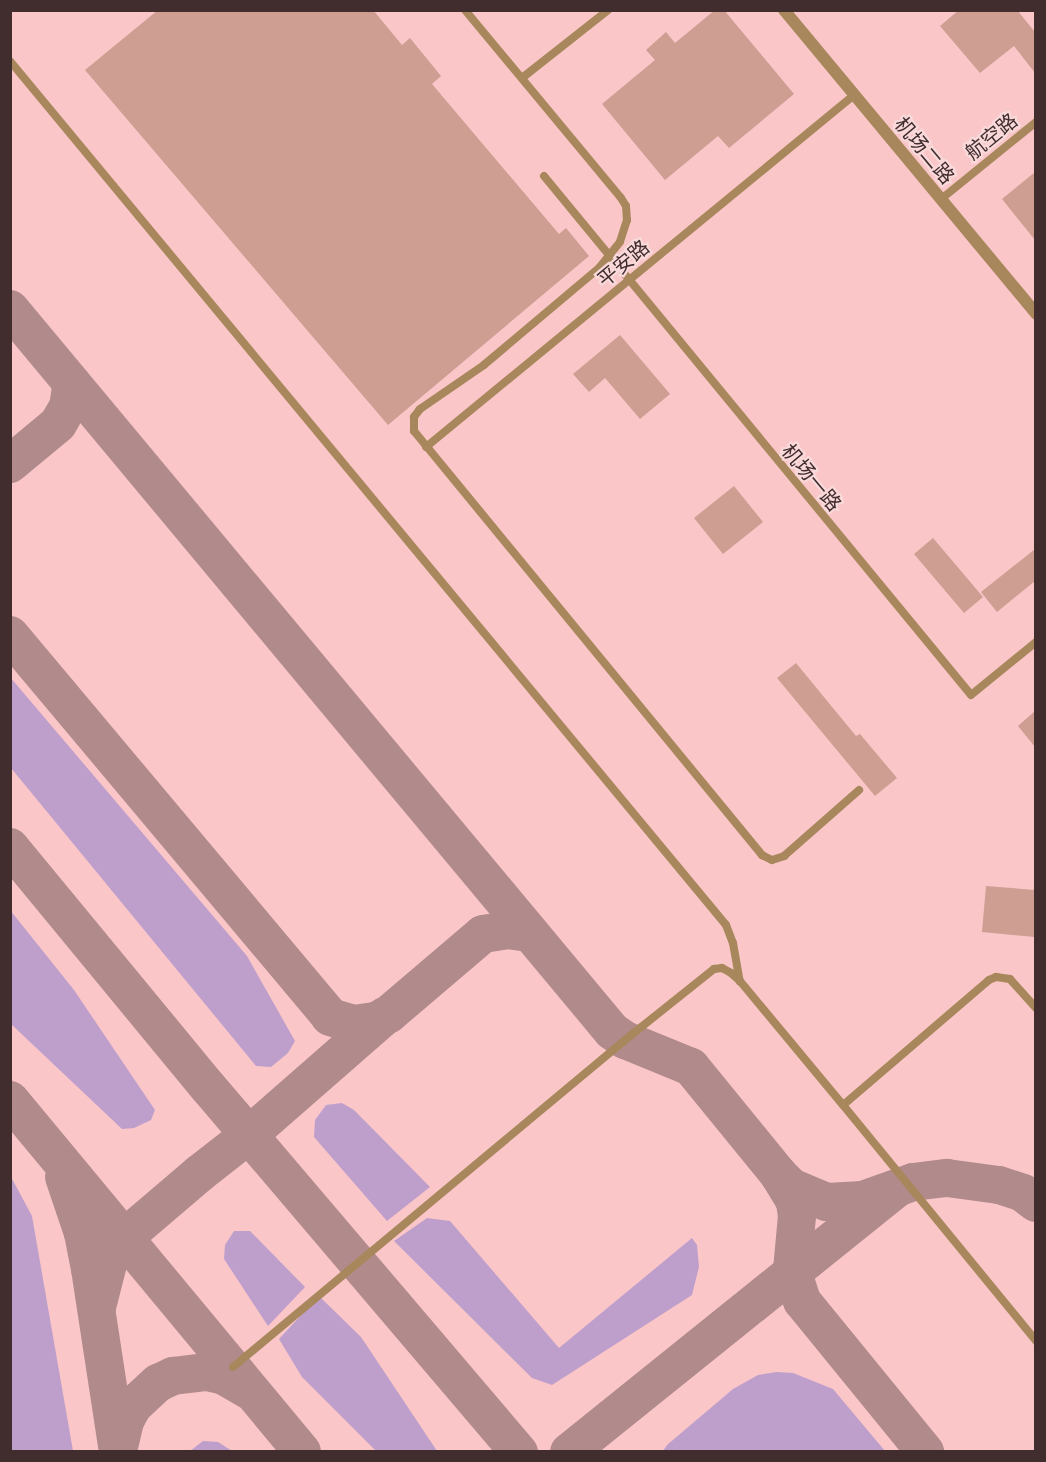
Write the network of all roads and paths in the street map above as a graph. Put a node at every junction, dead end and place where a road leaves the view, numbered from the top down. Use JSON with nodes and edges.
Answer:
{"nodes":[{"id":1,"x":465,"y":10,"type":"edge"},
{"id":2,"x":608,"y":10,"type":"edge"},
{"id":3,"x":784,"y":10,"type":"edge"},
{"id":4,"x":10,"y":62,"type":"edge"},
{"id":5,"x":522,"y":78,"type":"junction"},
{"id":6,"x":854,"y":95,"type":"junction"},
{"id":7,"x":1035,"y":122,"type":"edge"},
{"id":8,"x":544,"y":176,"type":"dead end"},
{"id":9,"x":940,"y":200,"type":"junction"},
{"id":10,"x":610,"y":257,"type":"junction"},
{"id":11,"x":628,"y":280,"type":"junction"},
{"id":12,"x":1035,"y":315,"type":"edge"},
{"id":13,"x":426,"y":447,"type":"junction"},
{"id":14,"x":1035,"y":642,"type":"edge"},
{"id":15,"x":859,"y":790,"type":"dead end"},
{"id":16,"x":740,"y":981,"type":"junction"},
{"id":17,"x":1035,"y":1008,"type":"edge"},
{"id":18,"x":843,"y":1105,"type":"junction"},
{"id":19,"x":1035,"y":1341,"type":"edge"},
{"id":20,"x":232,"y":1367,"type":"dead end"}],
"edges":[{"from":1,"to":5,"type":"lane"},
{"from":2,"to":5,"type":"lane"},
{"from":3,"to":6,"type":"street","name":"机场二路"},
{"from":4,"to":16,"type":"lane"},
{"from":5,"to":10,"type":"lane"},
{"from":6,"to":9,"type":"street","name":"机场二路"},
{"from":6,"to":11,"type":"lane","name":"平安路"},
{"from":7,"to":9,"type":"lane","name":"航空路"},
{"from":8,"to":10,"type":"lane","name":"机场一路"},
{"from":9,"to":12,"type":"street","name":"机场二路"},
{"from":10,"to":11,"type":"lane","name":"机场一路"},
{"from":10,"to":13,"type":"lane"},
{"from":11,"to":13,"type":"lane","name":"平安路"},
{"from":11,"to":14,"type":"lane","name":"机场一路"},
{"from":13,"to":15,"type":"lane"},
{"from":16,"to":18,"type":"lane"},
{"from":16,"to":20,"type":"lane"},
{"from":17,"to":18,"type":"lane"},
{"from":18,"to":19,"type":"lane"}]}
